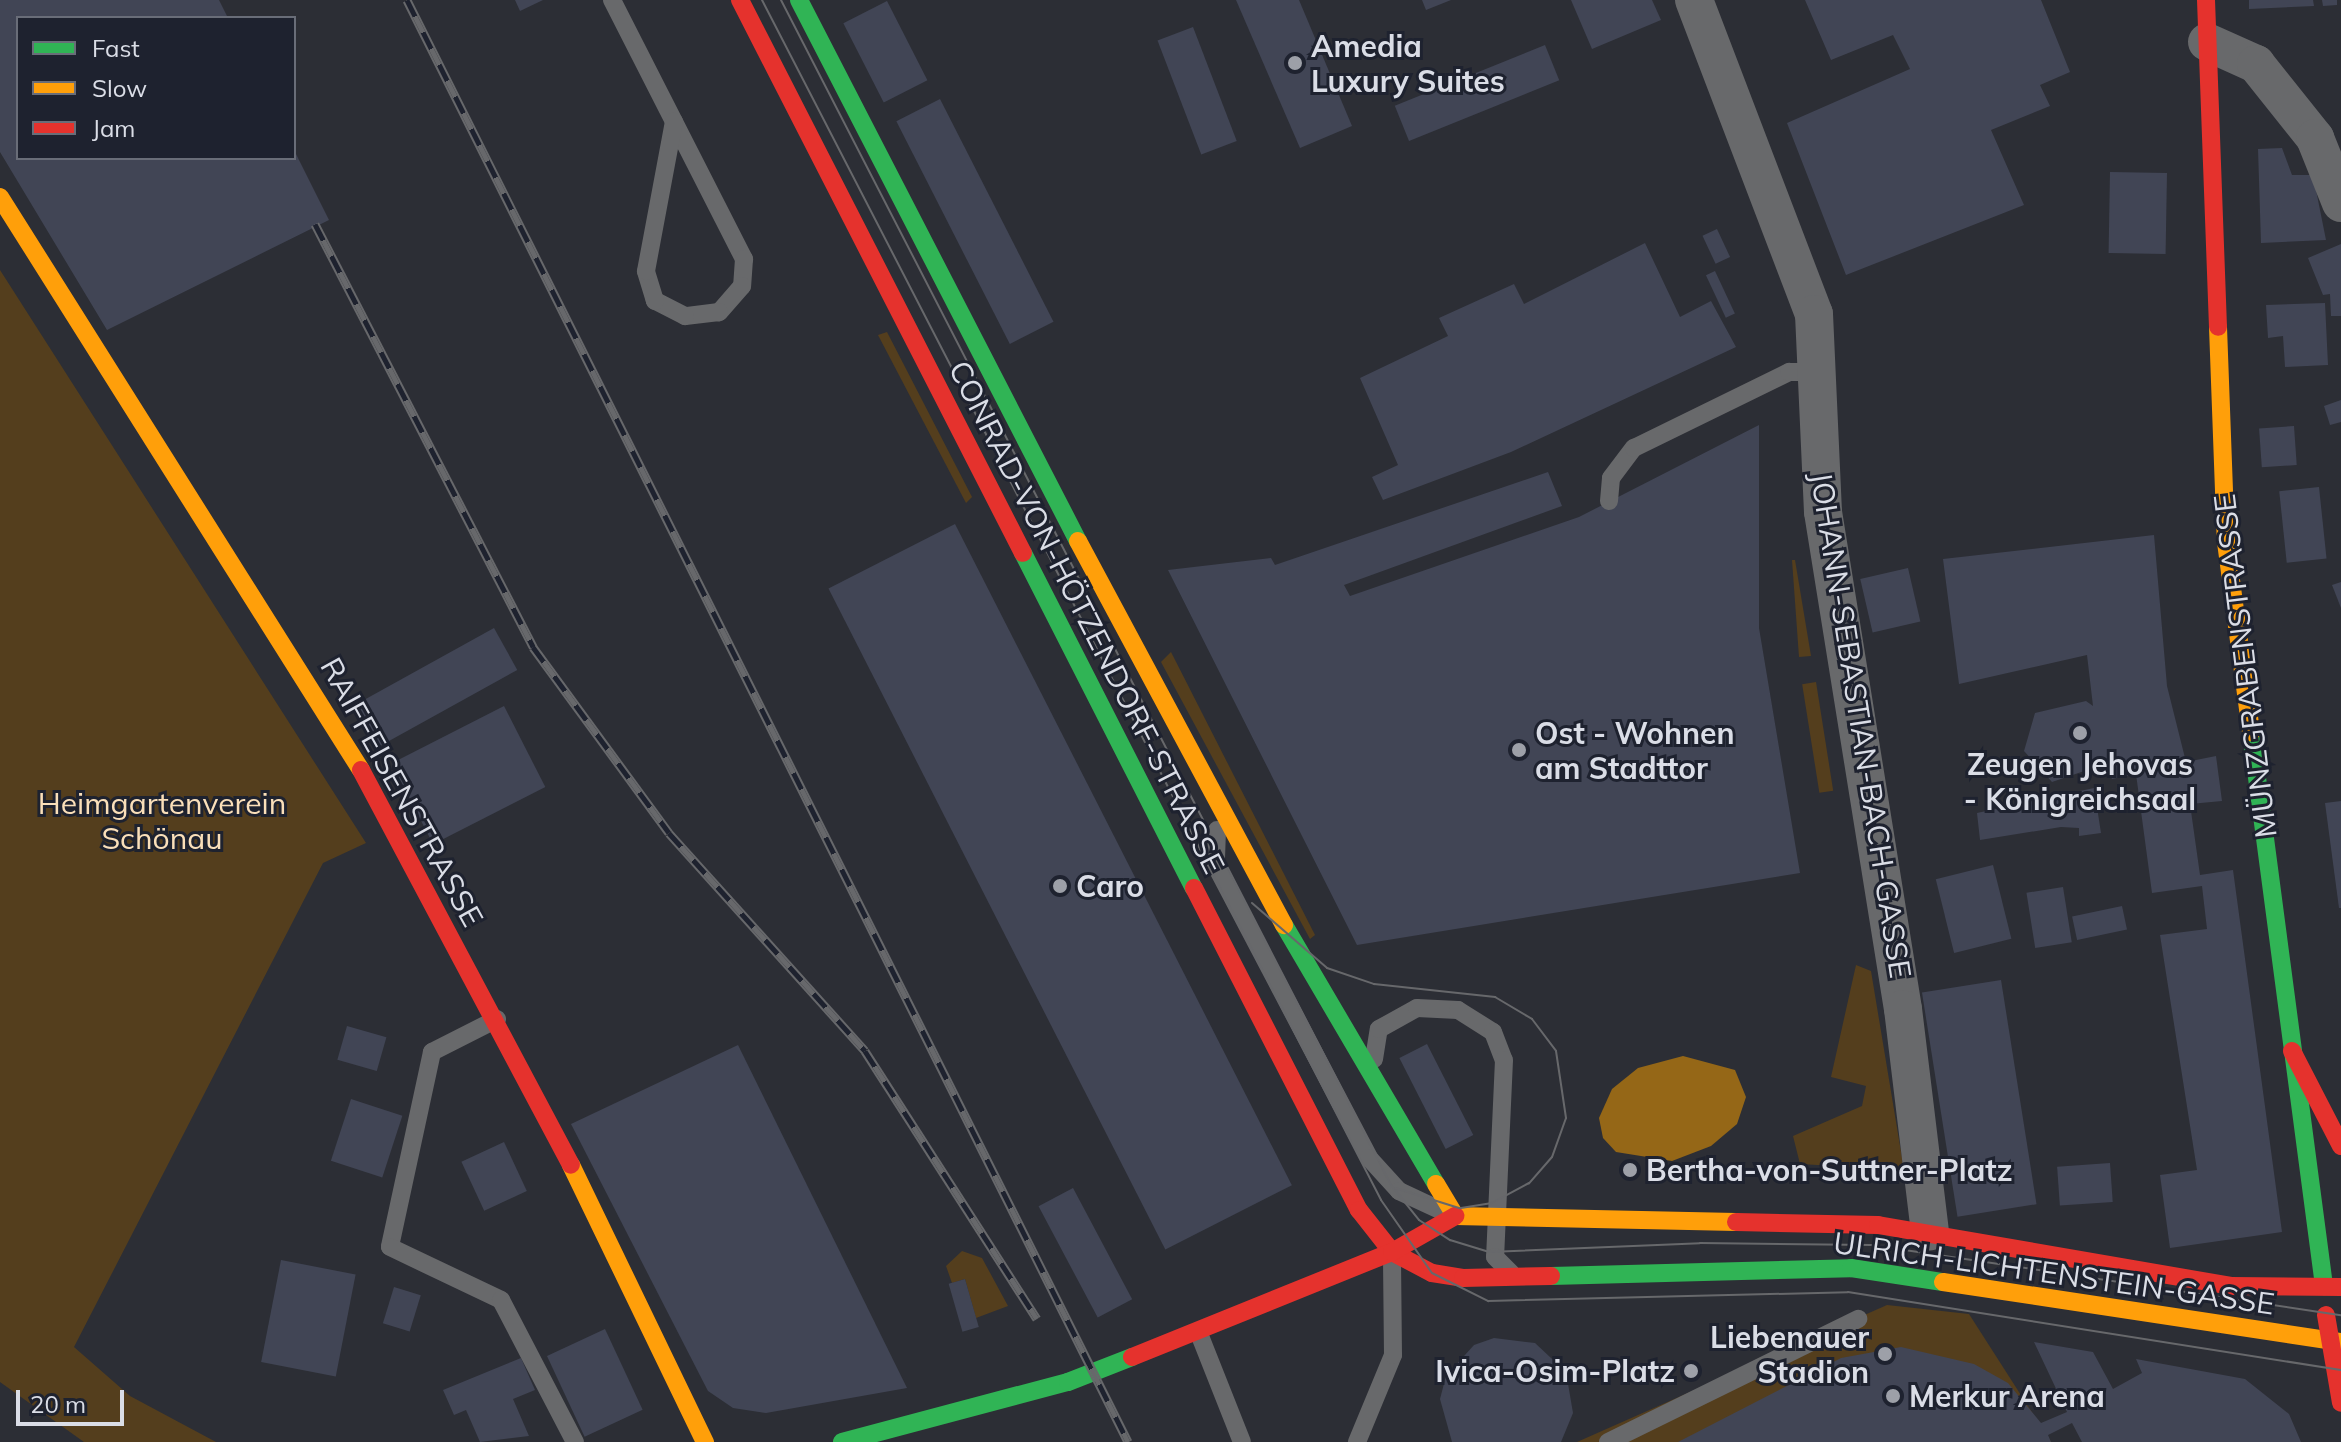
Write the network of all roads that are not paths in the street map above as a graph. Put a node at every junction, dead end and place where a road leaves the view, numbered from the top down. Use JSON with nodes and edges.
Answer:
{"nodes":[{"id":1,"x":612,"y":0,"type":"edge"},
{"id":2,"x":740,"y":0,"type":"edge"},
{"id":3,"x":799,"y":0,"type":"edge"},
{"id":4,"x":1694,"y":0,"type":"edge"},
{"id":5,"x":2206,"y":0,"type":"edge"},
{"id":6,"x":2207,"y":42,"type":"junction"},
{"id":7,"x":674,"y":122,"type":"junction"},
{"id":8,"x":0,"y":197,"type":"edge"},
{"id":9,"x":2341,"y":203,"type":"edge"},
{"id":10,"x":1817,"y":372,"type":"junction"},
{"id":11,"x":1609,"y":501,"type":"dead end"},
{"id":12,"x":1217,"y":811,"type":"junction"},
{"id":13,"x":497,"y":1019,"type":"junction"},
{"id":14,"x":2292,"y":1051,"type":"junction"},
{"id":15,"x":1375,"y":1074,"type":"junction"},
{"id":16,"x":2341,"y":1146,"type":"edge"},
{"id":17,"x":1455,"y":1216,"type":"junction"},
{"id":18,"x":1494,"y":1218,"type":"junction"},
{"id":19,"x":1930,"y":1231,"type":"junction"},
{"id":20,"x":1392,"y":1252,"type":"junction"},
{"id":21,"x":1532,"y":1278,"type":"junction"},
{"id":22,"x":2332,"y":1287,"type":"edge"},
{"id":23,"x":1858,"y":1319,"type":"dead end"},
{"id":24,"x":1198,"y":1331,"type":"junction"},
{"id":25,"x":2335,"y":1341,"type":"edge"},
{"id":26,"x":2341,"y":1403,"type":"edge"},
{"id":27,"x":575,"y":1442,"type":"edge"},
{"id":28,"x":705,"y":1442,"type":"edge"},
{"id":29,"x":842,"y":1442,"type":"edge"},
{"id":30,"x":1242,"y":1442,"type":"edge"},
{"id":31,"x":1357,"y":1442,"type":"edge"},
{"id":32,"x":1608,"y":1442,"type":"edge"}],
"edges":[{"from":1,"to":7,"type":"lane"},
{"from":2,"to":20,"type":"main road","name":"CONRAD-VON-HÖTZENDORF-STRASSE"},
{"from":3,"to":12,"type":"main road","name":"CONRAD-VON-HÖTZENDORF-STRASSE"},
{"from":4,"to":10,"type":"street","name":"JOHANN-SEBASTIAN-BACH-GASSE"},
{"from":5,"to":6,"type":"main road","name":"MÜNZGRABENSTRASSE"},
{"from":6,"to":9,"type":"street"},
{"from":6,"to":14,"type":"main road","name":"MÜNZGRABENSTRASSE"},
{"from":7,"to":7,"type":"lane"},
{"from":8,"to":13,"type":"main road","name":"RAIFFEISENSTRASSE"},
{"from":10,"to":11,"type":"lane"},
{"from":10,"to":19,"type":"street","name":"JOHANN-SEBASTIAN-BACH-GASSE"},
{"from":12,"to":15,"type":"main road","name":"CONRAD-VON-HÖTZENDORF-STRASSE"},
{"from":12,"to":17,"type":"lane"},
{"from":13,"to":27,"type":"lane"},
{"from":13,"to":28,"type":"main road","name":"RAIFFEISENSTRASSE"},
{"from":14,"to":16,"type":"main road"},
{"from":14,"to":22,"type":"main road","name":"MÜNZGRABENSTRASSE"},
{"from":15,"to":17,"type":"main road","name":"CONRAD-VON-HÖTZENDORF-STRASSE"},
{"from":15,"to":18,"type":"lane"},
{"from":17,"to":18,"type":"main road","name":"ULRICH-LICHTENSTEIN-GASSE"},
{"from":17,"to":20,"type":"main road"},
{"from":18,"to":19,"type":"main road","name":"ULRICH-LICHTENSTEIN-GASSE"},
{"from":18,"to":21,"type":"lane"},
{"from":19,"to":22,"type":"main road","name":"ULRICH-LICHTENSTEIN-GASSE"},
{"from":20,"to":21,"type":"main road","name":"ULRICH-LICHTENSTEIN-GASSE"},
{"from":20,"to":24,"type":"main road"},
{"from":20,"to":31,"type":"lane"},
{"from":21,"to":25,"type":"main road","name":"ULRICH-LICHTENSTEIN-GASSE"},
{"from":22,"to":25,"type":"main road","name":"MÜNZGRABENSTRASSE"},
{"from":23,"to":32,"type":"lane"},
{"from":24,"to":29,"type":"main road"},
{"from":24,"to":30,"type":"lane"},
{"from":25,"to":26,"type":"main road","name":"MÜNZGRABENSTRASSE"}]}
